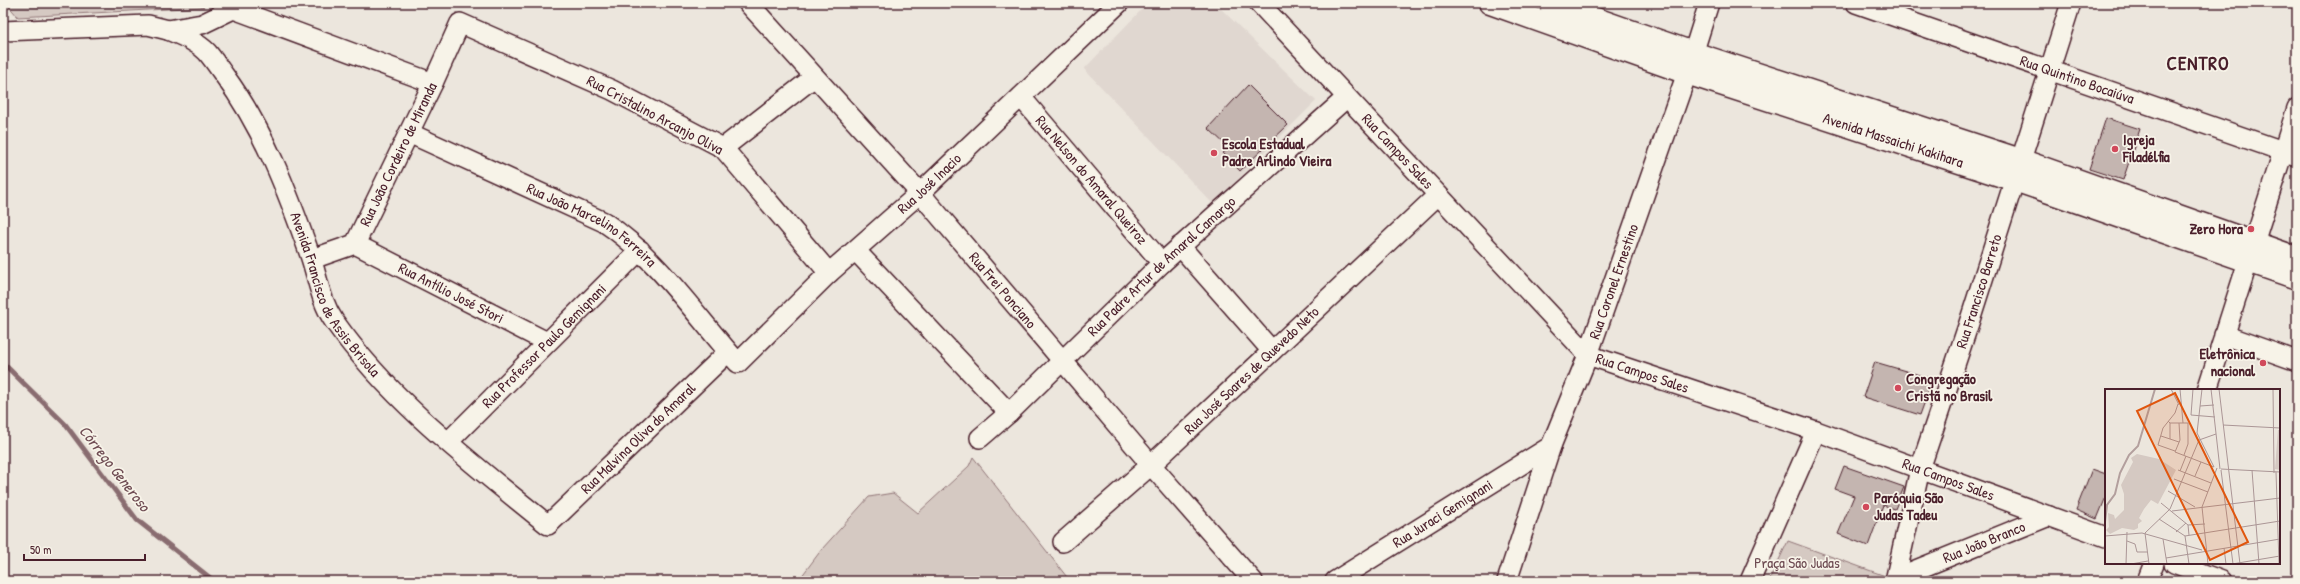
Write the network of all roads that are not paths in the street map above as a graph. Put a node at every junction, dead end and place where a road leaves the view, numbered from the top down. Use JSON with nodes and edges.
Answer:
{"nodes":[{"id":1,"x":748,"y":3,"type":"edge"},
{"id":2,"x":1119,"y":3,"type":"edge"},
{"id":3,"x":1259,"y":3,"type":"edge"},
{"id":4,"x":1490,"y":3,"type":"edge"},
{"id":5,"x":1550,"y":3,"type":"edge"},
{"id":6,"x":1709,"y":3,"type":"edge"},
{"id":7,"x":1856,"y":3,"type":"edge"},
{"id":8,"x":2071,"y":3,"type":"edge"},
{"id":9,"x":226,"y":6,"type":"edge"},
{"id":10,"x":460,"y":23,"type":"joint"},
{"id":11,"x":7,"y":27,"type":"edge"},
{"id":12,"x":168,"y":30,"type":"junction"},
{"id":13,"x":1690,"y":63,"type":"junction"},
{"id":14,"x":2050,"y":71,"type":"junction"},
{"id":15,"x":813,"y":78,"type":"junction"},
{"id":16,"x":433,"y":83,"type":"junction"},
{"id":17,"x":1021,"y":97,"type":"junction"},
{"id":18,"x":1346,"y":98,"type":"junction"},
{"id":19,"x":2297,"y":108,"type":"edge"},
{"id":20,"x":408,"y":133,"type":"junction"},
{"id":21,"x":723,"y":148,"type":"junction"},
{"id":22,"x":2290,"y":153,"type":"edge"},
{"id":23,"x":2017,"y":170,"type":"junction"},
{"id":24,"x":920,"y":193,"type":"junction"},
{"id":25,"x":1438,"y":195,"type":"junction"},
{"id":26,"x":355,"y":244,"type":"junction"},
{"id":27,"x":1180,"y":246,"type":"junction"},
{"id":28,"x":640,"y":250,"type":"junction"},
{"id":29,"x":856,"y":251,"type":"junction"},
{"id":30,"x":2250,"y":252,"type":"junction"},
{"id":31,"x":2297,"y":258,"type":"edge"},
{"id":32,"x":312,"y":259,"type":"junction"},
{"id":33,"x":1162,"y":263,"type":"junction"},
{"id":34,"x":829,"y":273,"type":"junction"},
{"id":35,"x":2297,"y":278,"type":"edge"},
{"id":36,"x":2224,"y":335,"type":"junction"},
{"id":37,"x":547,"y":342,"type":"junction"},
{"id":38,"x":1272,"y":351,"type":"junction"},
{"id":39,"x":1588,"y":355,"type":"junction"},
{"id":40,"x":733,"y":357,"type":"junction"},
{"id":41,"x":1062,"y":359,"type":"junction"},
{"id":42,"x":2297,"y":361,"type":"edge"},
{"id":43,"x":2207,"y":389,"type":"edge"},
{"id":44,"x":1008,"y":413,"type":"junction"},
{"id":45,"x":1816,"y":431,"type":"junction"},
{"id":46,"x":980,"y":438,"type":"dead end"},
{"id":47,"x":448,"y":442,"type":"junction"},
{"id":48,"x":1551,"y":446,"type":"junction"},
{"id":49,"x":1151,"y":464,"type":"junction"},
{"id":50,"x":1920,"y":469,"type":"junction"},
{"id":51,"x":2049,"y":516,"type":"junction"},
{"id":52,"x":548,"y":525,"type":"joint"},
{"id":53,"x":2105,"y":537,"type":"edge"},
{"id":54,"x":1063,"y":542,"type":"dead end"},
{"id":55,"x":2154,"y":564,"type":"edge"},
{"id":56,"x":2177,"y":564,"type":"edge"},
{"id":57,"x":1896,"y":580,"type":"edge"},
{"id":58,"x":1253,"y":581,"type":"edge"},
{"id":59,"x":1335,"y":581,"type":"edge"},
{"id":60,"x":1507,"y":581,"type":"edge"},
{"id":61,"x":1750,"y":581,"type":"edge"},
{"id":62,"x":2147,"y":581,"type":"edge"},
{"id":63,"x":2222,"y":581,"type":"edge"}],
"edges":[{"from":1,"to":15,"type":"street","name":"Rua Frei Ponciano"},
{"from":2,"to":17,"type":"street","name":"Rua José Inacio"},
{"from":3,"to":18,"type":"street","name":"Rua Campos Sales"},
{"from":4,"to":13,"type":"street","name":"Avenida Massaichi Kakihara"},
{"from":5,"to":13,"type":"street","name":"Avenida Massaichi Kakihara"},
{"from":6,"to":13,"type":"street","name":"Rua Coronel Ernestino"},
{"from":7,"to":14,"type":"street","name":"Rua Quintino Bocaiúva"},
{"from":8,"to":14,"type":"street","name":"Rua Francisco Barreto"},
{"from":9,"to":12,"type":"street","name":"Avenida Francisco de Assis Brisola"},
{"from":9,"to":16,"type":"street"},
{"from":10,"to":16,"type":"street","name":"Rua João Cordeiro de Miranda"},
{"from":10,"to":21,"type":"street","name":"Rua Cristalino Arcanjo Oliva"},
{"from":11,"to":12,"type":"street","name":"Avenida Francisco de Assis Brisola"},
{"from":12,"to":32,"type":"street","name":"Avenida Francisco de Assis Brisola"},
{"from":13,"to":23,"type":"street","name":"Avenida Massaichi Kakihara"},
{"from":13,"to":39,"type":"street","name":"Rua Coronel Ernestino"},
{"from":14,"to":22,"type":"street","name":"Rua Quintino Bocaiúva"},
{"from":14,"to":23,"type":"street","name":"Rua Francisco Barreto"},
{"from":15,"to":21,"type":"street"},
{"from":15,"to":24,"type":"street","name":"Rua Frei Ponciano"},
{"from":16,"to":20,"type":"street","name":"Rua João Cordeiro de Miranda"},
{"from":17,"to":24,"type":"street","name":"Rua José Inacio"},
{"from":17,"to":33,"type":"street","name":"Rua Nelson do Amaral Queiroz"},
{"from":18,"to":25,"type":"street","name":"Rua Campos Sales"},
{"from":18,"to":27,"type":"street","name":"Rua Padre Artur de Amaral Camargo"},
{"from":19,"to":22,"type":"street"},
{"from":20,"to":26,"type":"street","name":"Rua João Cordeiro de Miranda"},
{"from":20,"to":28,"type":"street","name":"Rua João Marcelino Ferreira"},
{"from":21,"to":34,"type":"street","name":"Rua Cristalino Arcanjo Oliva"},
{"from":22,"to":30,"type":"street"},
{"from":23,"to":30,"type":"street","name":"Avenida Massaichi Kakihara"},
{"from":23,"to":50,"type":"street","name":"Rua Francisco Barreto"},
{"from":24,"to":29,"type":"street","name":"Rua José Inacio"},
{"from":24,"to":41,"type":"street","name":"Rua Frei Ponciano"},
{"from":25,"to":38,"type":"street","name":"Rua José Soares de Quevedo Neto"},
{"from":25,"to":39,"type":"street","name":"Rua Campos Sales"},
{"from":26,"to":32,"type":"street","name":"Rua João Cordeiro de Miranda"},
{"from":26,"to":37,"type":"street","name":"Rua Antílio José Stori"},
{"from":27,"to":33,"type":"street","name":"Rua Padre Artur de Amaral Camargo"},
{"from":27,"to":38,"type":"street"},
{"from":28,"to":37,"type":"street","name":"Rua Professor Paulo Gemignani"},
{"from":28,"to":40,"type":"street","name":"Rua João Marcelino Ferreira"},
{"from":29,"to":34,"type":"street","name":"Rua José Inacio"},
{"from":29,"to":44,"type":"street"},
{"from":30,"to":31,"type":"street","name":"Avenida Massaichi Kakihara"},
{"from":30,"to":35,"type":"street","name":"Avenida Massaichi Kakihara"},
{"from":30,"to":36,"type":"street"},
{"from":32,"to":47,"type":"street","name":"Avenida Francisco de Assis Brisola"},
{"from":33,"to":41,"type":"street","name":"Rua Padre Artur de Amaral Camargo"},
{"from":34,"to":40,"type":"street","name":"Rua José Inacio"},
{"from":36,"to":42,"type":"street"},
{"from":36,"to":43,"type":"street"},
{"from":37,"to":47,"type":"street","name":"Rua Professor Paulo Gemignani"},
{"from":38,"to":49,"type":"street","name":"Rua José Soares de Quevedo Neto"},
{"from":39,"to":45,"type":"street","name":"Rua Campos Sales"},
{"from":39,"to":48,"type":"street","name":"Rua Coronel Ernestino"},
{"from":40,"to":52,"type":"street","name":"Rua Malvina Oliva do Amaral"},
{"from":41,"to":44,"type":"street","name":"Rua Padre Artur de Amaral Camargo"},
{"from":41,"to":49,"type":"street","name":"Rua Frei Ponciano"},
{"from":44,"to":46,"type":"street","name":"Rua Padre Artur de Amaral Camargo"},
{"from":45,"to":50,"type":"street","name":"Rua Campos Sales"},
{"from":45,"to":61,"type":"street"},
{"from":47,"to":52,"type":"street","name":"Avenida Francisco de Assis Brisola"},
{"from":48,"to":59,"type":"street","name":"Rua Juraci Gemignani"},
{"from":48,"to":60,"type":"street","name":"Rua Coronel Ernestino"},
{"from":49,"to":54,"type":"street","name":"Rua José Soares de Quevedo Neto"},
{"from":49,"to":58,"type":"street","name":"Rua Frei Ponciano"},
{"from":50,"to":51,"type":"street","name":"Rua Campos Sales"},
{"from":50,"to":57,"type":"street","name":"Rua Francisco Barreto"},
{"from":51,"to":53,"type":"street","name":"Rua Campos Sales"},
{"from":51,"to":57,"type":"street","name":"Rua João Branco"},
{"from":55,"to":62,"type":"street"},
{"from":56,"to":63,"type":"street"}]}
